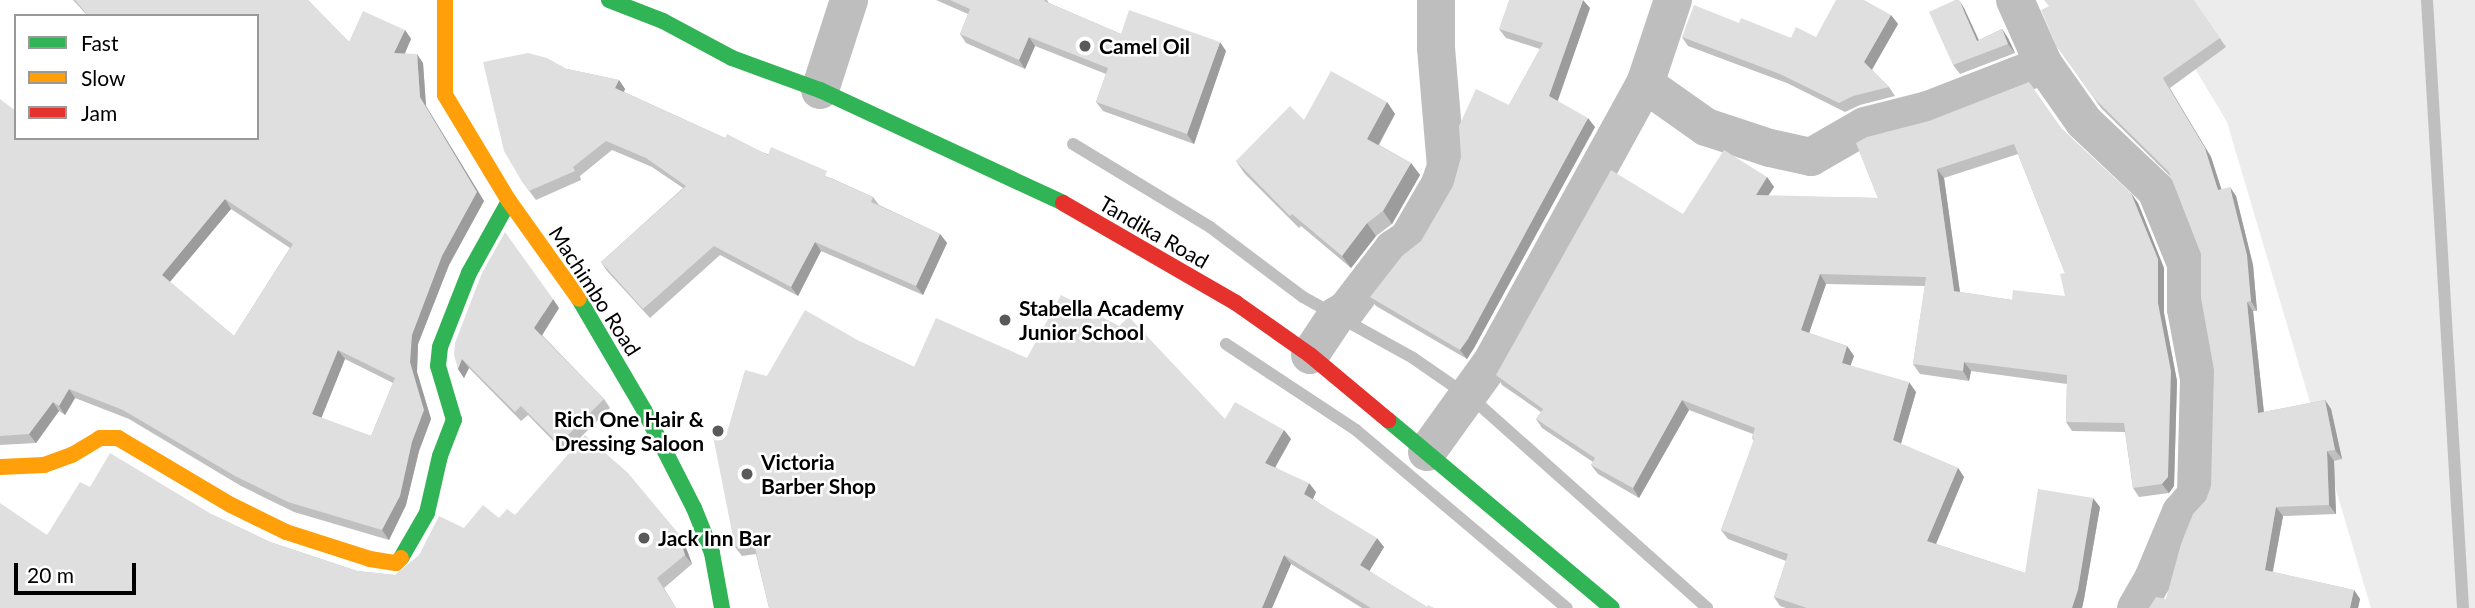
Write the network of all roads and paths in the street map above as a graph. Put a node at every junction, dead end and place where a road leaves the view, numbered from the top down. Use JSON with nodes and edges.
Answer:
{"nodes":[{"id":1,"x":445,"y":0,"type":"edge"},
{"id":2,"x":610,"y":0,"type":"edge"},
{"id":3,"x":849,"y":0,"type":"edge"},
{"id":4,"x":1436,"y":0,"type":"edge"},
{"id":5,"x":1673,"y":0,"type":"edge"},
{"id":6,"x":2015,"y":0,"type":"edge"},
{"id":7,"x":667,"y":11,"type":"edge"},
{"id":8,"x":2043,"y":65,"type":"junction"},
{"id":9,"x":1645,"y":85,"type":"junction"},
{"id":10,"x":820,"y":90,"type":"junction"},
{"id":11,"x":509,"y":201,"type":"junction"},
{"id":12,"x":1310,"y":355,"type":"junction"},
{"id":13,"x":1427,"y":452,"type":"junction"},
{"id":14,"x":0,"y":467,"type":"edge"},
{"id":15,"x":722,"y":608,"type":"edge"},
{"id":16,"x":1612,"y":608,"type":"edge"},
{"id":17,"x":2136,"y":608,"type":"edge"}],
"edges":[{"from":1,"to":11,"type":"street","name":"Machimbo Road"},
{"from":2,"to":7,"type":"street","name":"Tandika Road"},
{"from":3,"to":10,"type":"street"},
{"from":4,"to":12,"type":"street"},
{"from":5,"to":9,"type":"street"},
{"from":6,"to":8,"type":"street"},
{"from":7,"to":10,"type":"street","name":"Tandika Road"},
{"from":8,"to":9,"type":"street"},
{"from":8,"to":17,"type":"street"},
{"from":9,"to":13,"type":"street"},
{"from":10,"to":12,"type":"street","name":"Tandika Road"},
{"from":11,"to":14,"type":"street"},
{"from":11,"to":15,"type":"street","name":"Machimbo Road"},
{"from":12,"to":13,"type":"street","name":"Tandika Road"},
{"from":13,"to":16,"type":"street","name":"Tandika Road"}]}
